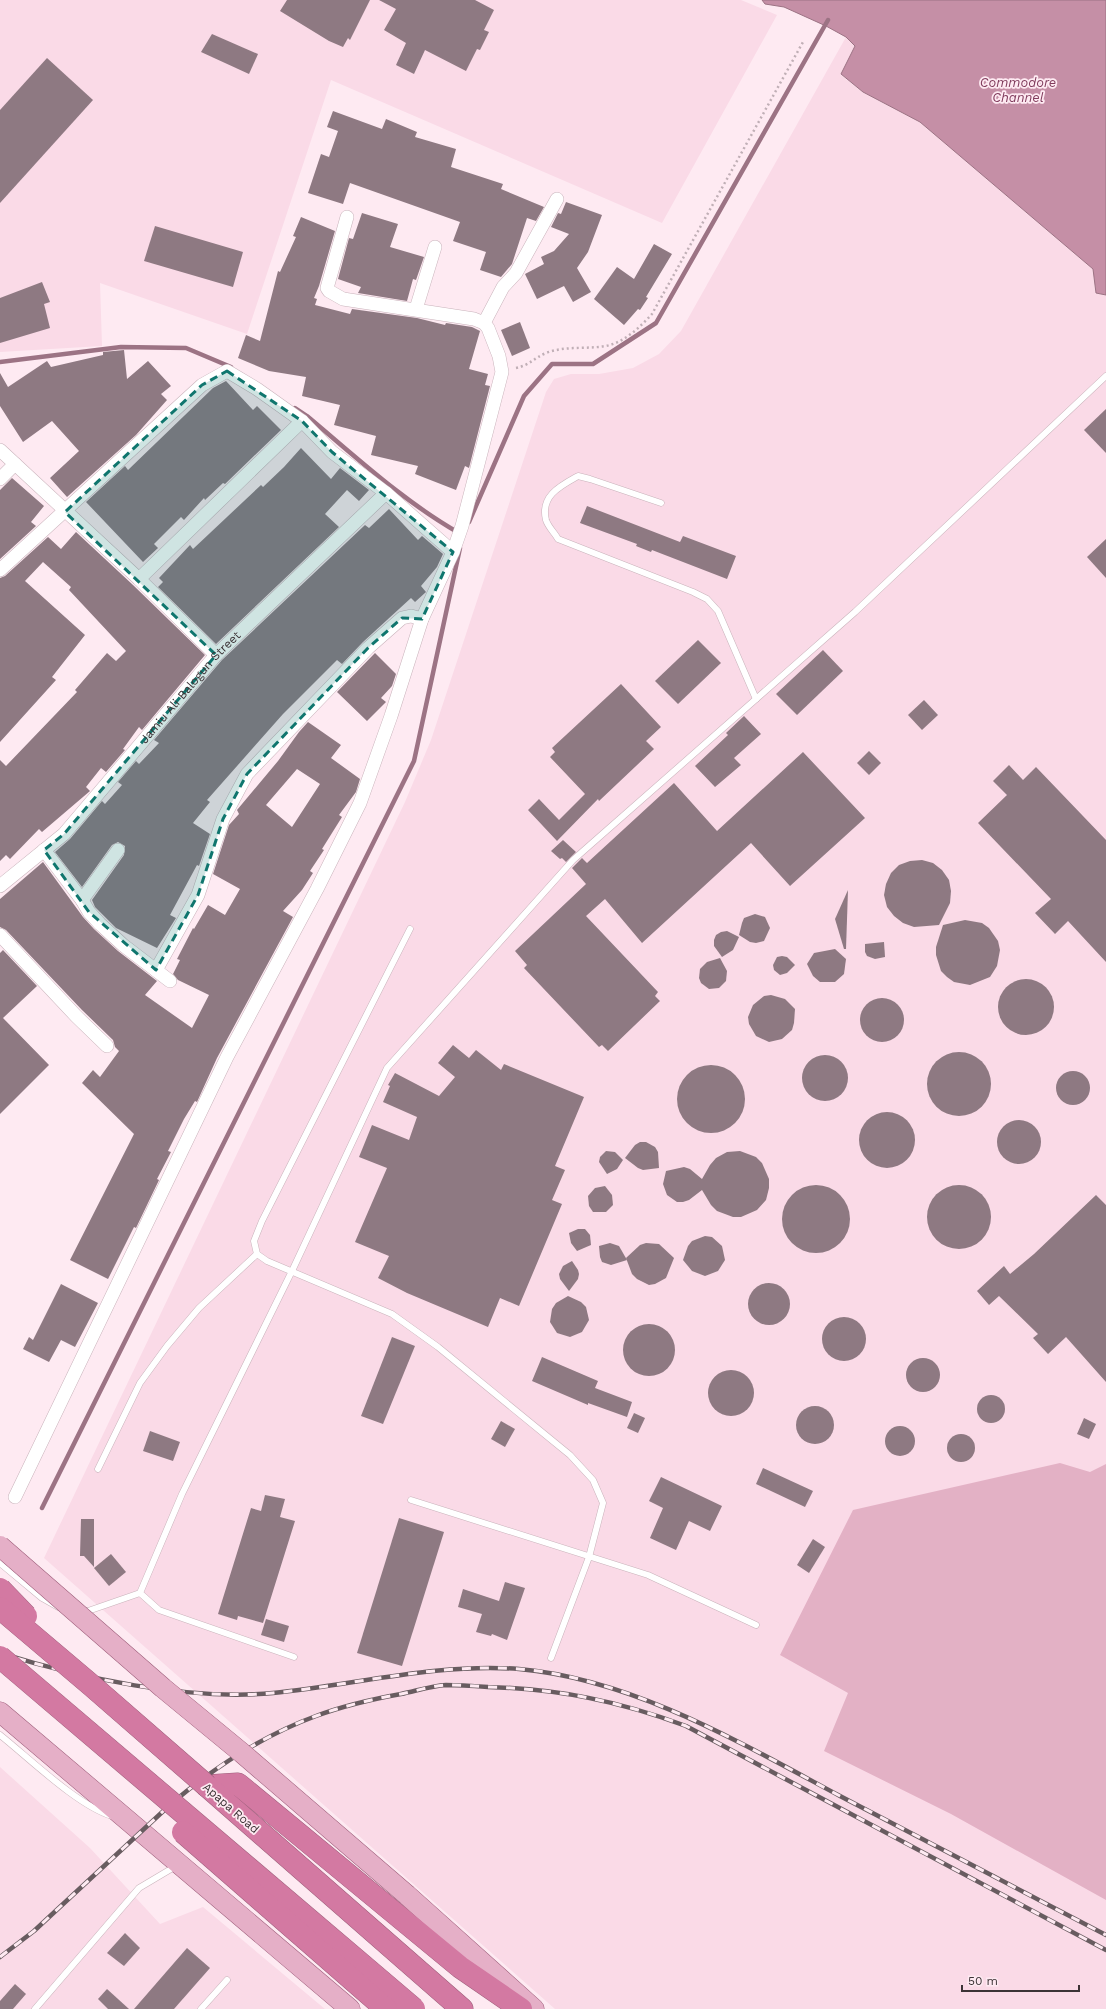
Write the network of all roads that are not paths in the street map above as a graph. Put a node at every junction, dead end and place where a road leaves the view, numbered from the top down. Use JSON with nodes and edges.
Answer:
{"nodes":[{"id":1,"x":557,"y":199,"type":"dead end"},
{"id":2,"x":347,"y":217,"type":"dead end"},
{"id":3,"x":435,"y":247,"type":"dead end"},
{"id":4,"x":416,"y":309,"type":"junction"},
{"id":5,"x":484,"y":323,"type":"junction"},
{"id":6,"x":1106,"y":376,"type":"edge"},
{"id":7,"x":302,"y":421,"type":"junction"},
{"id":8,"x":0,"y":450,"type":"edge"},
{"id":9,"x":15,"y":464,"type":"junction"},
{"id":10,"x":0,"y":479,"type":"edge"},
{"id":11,"x":386,"y":494,"type":"junction"},
{"id":12,"x":661,"y":503,"type":"dead end"},
{"id":13,"x":65,"y":512,"type":"junction"},
{"id":14,"x":453,"y":552,"type":"junction"},
{"id":15,"x":0,"y":570,"type":"edge"},
{"id":16,"x":139,"y":579,"type":"junction"},
{"id":17,"x":422,"y":619,"type":"junction"},
{"id":18,"x":216,"y":655,"type":"junction"},
{"id":19,"x":756,"y":698,"type":"junction"},
{"id":20,"x":44,"y":850,"type":"junction"},
{"id":21,"x":118,"y":850,"type":"dead end"},
{"id":22,"x":0,"y":886,"type":"edge"},
{"id":23,"x":82,"y":900,"type":"junction"},
{"id":24,"x":410,"y":929,"type":"dead end"},
{"id":25,"x":0,"y":935,"type":"edge"},
{"id":26,"x":156,"y":970,"type":"junction"},
{"id":27,"x":170,"y":981,"type":"dead end"},
{"id":28,"x":107,"y":1046,"type":"dead end"},
{"id":29,"x":256,"y":1254,"type":"junction"},
{"id":30,"x":292,"y":1271,"type":"junction"},
{"id":31,"x":98,"y":1469,"type":"dead end"},
{"id":32,"x":15,"y":1498,"type":"dead end"},
{"id":33,"x":411,"y":1500,"type":"dead end"},
{"id":34,"x":0,"y":1546,"type":"edge"},
{"id":35,"x":589,"y":1557,"type":"junction"},
{"id":36,"x":0,"y":1563,"type":"edge"},
{"id":37,"x":0,"y":1589,"type":"edge"},
{"id":38,"x":140,"y":1593,"type":"junction"},
{"id":39,"x":0,"y":1608,"type":"edge"},
{"id":40,"x":756,"y":1625,"type":"dead end"},
{"id":41,"x":294,"y":1656,"type":"dead end"},
{"id":42,"x":0,"y":1657,"type":"edge"},
{"id":43,"x":551,"y":1658,"type":"dead end"},
{"id":44,"x":0,"y":1667,"type":"edge"},
{"id":45,"x":91,"y":1685,"type":"junction"},
{"id":46,"x":59,"y":1708,"type":"junction"},
{"id":47,"x":0,"y":1712,"type":"edge"},
{"id":48,"x":83,"y":1727,"type":"junction"},
{"id":49,"x":0,"y":1735,"type":"edge"},
{"id":50,"x":207,"y":1786,"type":"junction"},
{"id":51,"x":127,"y":1821,"type":"junction"},
{"id":52,"x":178,"y":1864,"type":"junction"},
{"id":53,"x":227,"y":1980,"type":"dead end"},
{"id":54,"x":35,"y":2009,"type":"edge"},
{"id":55,"x":201,"y":2009,"type":"edge"},
{"id":56,"x":350,"y":2009,"type":"edge"},
{"id":57,"x":386,"y":2009,"type":"edge"},
{"id":58,"x":414,"y":2009,"type":"edge"},
{"id":59,"x":462,"y":2009,"type":"edge"},
{"id":60,"x":521,"y":2009,"type":"edge"},
{"id":61,"x":534,"y":2009,"type":"edge"}],
"edges":[{"from":1,"to":5,"type":"street"},
{"from":2,"to":4,"type":"street"},
{"from":3,"to":4,"type":"street"},
{"from":4,"to":5,"type":"street"},
{"from":5,"to":14,"type":"street"},
{"from":6,"to":19,"type":"lane"},
{"from":7,"to":11,"type":"street"},
{"from":7,"to":13,"type":"street"},
{"from":7,"to":16,"type":"street"},
{"from":8,"to":9,"type":"street"},
{"from":9,"to":10,"type":"street"},
{"from":9,"to":13,"type":"street"},
{"from":11,"to":14,"type":"street"},
{"from":11,"to":18,"type":"street","name":"Jamiu Ali Balogun Street"},
{"from":12,"to":19,"type":"lane"},
{"from":13,"to":15,"type":"street"},
{"from":13,"to":16,"type":"street"},
{"from":14,"to":17,"type":"street"},
{"from":16,"to":18,"type":"street"},
{"from":17,"to":26,"type":"street"},
{"from":17,"to":32,"type":"street"},
{"from":18,"to":20,"type":"street","name":"Jamiu Ali Balogun Street"},
{"from":19,"to":30,"type":"lane"},
{"from":20,"to":22,"type":"street","name":"Jamiu Ali Balogun Street"},
{"from":20,"to":23,"type":"street"},
{"from":21,"to":23,"type":"street"},
{"from":23,"to":26,"type":"street"},
{"from":24,"to":29,"type":"lane"},
{"from":25,"to":28,"type":"street"},
{"from":26,"to":27,"type":"street"},
{"from":29,"to":30,"type":"lane"},
{"from":29,"to":31,"type":"lane"},
{"from":30,"to":35,"type":"lane"},
{"from":30,"to":38,"type":"lane"},
{"from":33,"to":35,"type":"lane"},
{"from":34,"to":61,"type":"main road","bridge":true},
{"from":35,"to":40,"type":"lane"},
{"from":35,"to":43,"type":"lane"},
{"from":36,"to":38,"type":"lane"},
{"from":37,"to":45,"type":"highway","bridge":true},
{"from":38,"to":41,"type":"lane"},
{"from":39,"to":45,"type":"highway","name":"Apapa Road","bridge":true},
{"from":42,"to":46,"type":"highway","bridge":true},
{"from":44,"to":46,"type":"highway","bridge":true},
{"from":45,"to":50,"type":"highway","name":"Apapa Road","bridge":true},
{"from":46,"to":48,"type":"highway","bridge":true},
{"from":47,"to":51,"type":"main road"},
{"from":48,"to":57,"type":"highway","bridge":true},
{"from":48,"to":58,"type":"highway","bridge":true},
{"from":49,"to":51,"type":"lane"},
{"from":50,"to":59,"type":"highway","name":"Apapa Road"},
{"from":50,"to":60,"type":"highway"},
{"from":51,"to":52,"type":"main road"},
{"from":52,"to":54,"type":"lane"},
{"from":52,"to":56,"type":"main road"},
{"from":53,"to":55,"type":"lane"}]}
